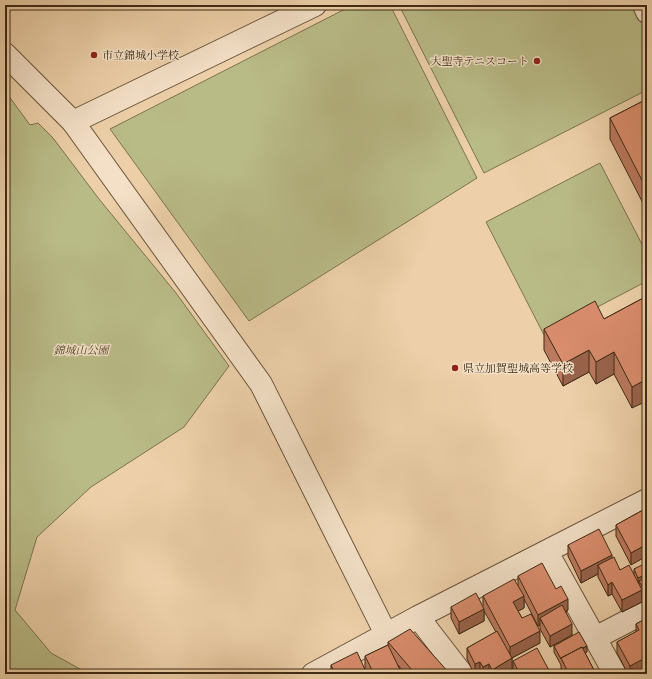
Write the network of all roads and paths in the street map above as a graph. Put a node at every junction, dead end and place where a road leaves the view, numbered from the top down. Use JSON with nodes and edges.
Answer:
{"nodes":[{"id":1,"x":315,"y":5,"type":"edge"},
{"id":2,"x":644,"y":5,"type":"edge"},
{"id":3,"x":647,"y":12,"type":"edge"},
{"id":4,"x":5,"y":54,"type":"edge"},
{"id":5,"x":73,"y":122,"type":"junction"},
{"id":6,"x":647,"y":500,"type":"edge"},
{"id":7,"x":547,"y":552,"type":"junction"},
{"id":8,"x":647,"y":611,"type":"edge"},
{"id":9,"x":418,"y":617,"type":"junction"},
{"id":10,"x":386,"y":634,"type":"junction"},
{"id":11,"x":595,"y":638,"type":"junction"},
{"id":12,"x":313,"y":674,"type":"edge"},
{"id":13,"x":462,"y":674,"type":"edge"},
{"id":14,"x":615,"y":674,"type":"edge"}],
"edges":[{"from":1,"to":5,"type":"street"},
{"from":2,"to":3,"type":"street"},
{"from":4,"to":5,"type":"street"},
{"from":5,"to":10,"type":"street"},
{"from":6,"to":7,"type":"street"},
{"from":7,"to":9,"type":"street"},
{"from":7,"to":11,"type":"street"},
{"from":8,"to":11,"type":"street"},
{"from":9,"to":10,"type":"street"},
{"from":9,"to":13,"type":"street"},
{"from":10,"to":12,"type":"street"},
{"from":11,"to":14,"type":"street"}]}
